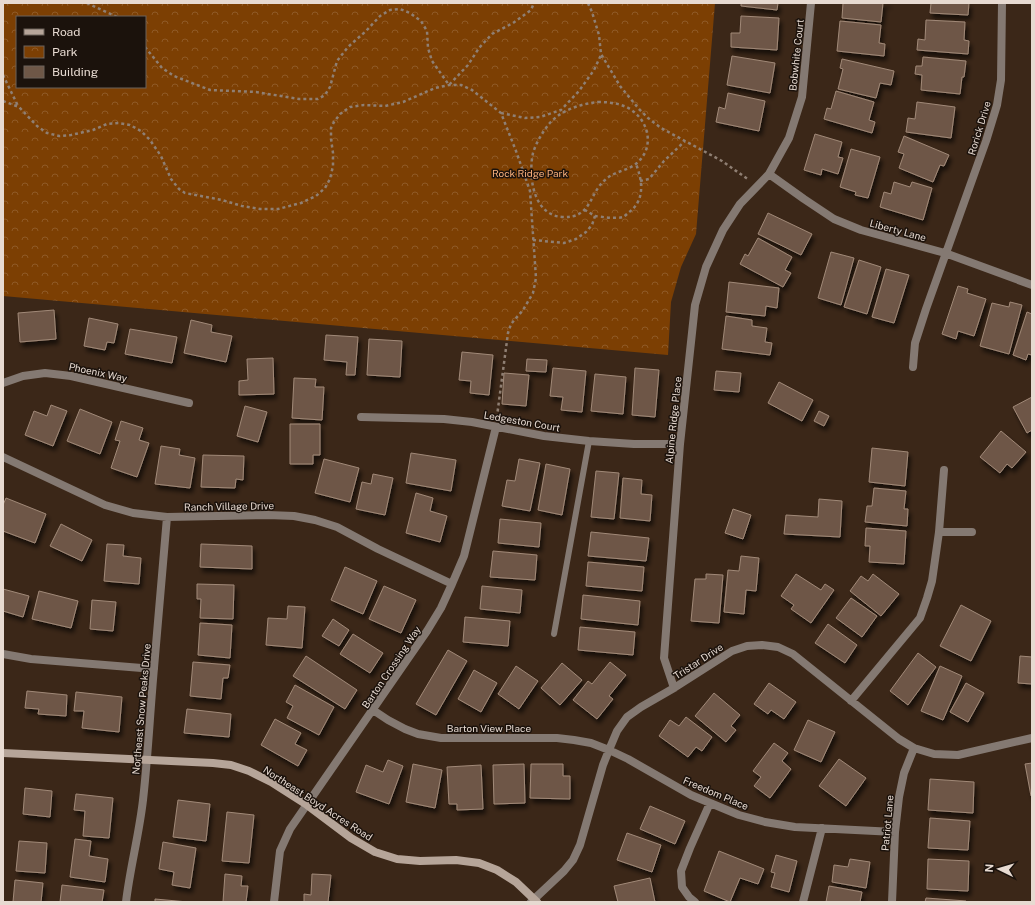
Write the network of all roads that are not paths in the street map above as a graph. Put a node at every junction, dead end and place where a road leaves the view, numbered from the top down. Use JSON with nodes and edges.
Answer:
{"nodes":[{"id":1,"x":811,"y":3,"type":"edge"},
{"id":2,"x":1002,"y":3,"type":"edge"},
{"id":3,"x":768,"y":174,"type":"junction"},
{"id":4,"x":946,"y":253,"type":"junction"},
{"id":5,"x":1032,"y":285,"type":"edge"},
{"id":6,"x":913,"y":367,"type":"dead end"},
{"id":7,"x":3,"y":383,"type":"edge"},
{"id":8,"x":189,"y":403,"type":"dead end"},
{"id":9,"x":361,"y":417,"type":"dead end"},
{"id":10,"x":496,"y":427,"type":"junction"},
{"id":11,"x":589,"y":441,"type":"junction"},
{"id":12,"x":680,"y":444,"type":"junction"},
{"id":13,"x":3,"y":457,"type":"edge"},
{"id":14,"x":944,"y":470,"type":"dead end"},
{"id":15,"x":167,"y":517,"type":"junction"},
{"id":16,"x":939,"y":532,"type":"junction"},
{"id":17,"x":972,"y":532,"type":"dead end"},
{"id":18,"x":452,"y":584,"type":"junction"},
{"id":19,"x":554,"y":634,"type":"dead end"},
{"id":20,"x":3,"y":654,"type":"edge"},
{"id":21,"x":154,"y":669,"type":"junction"},
{"id":22,"x":674,"y":688,"type":"junction"},
{"id":23,"x":851,"y":701,"type":"junction"},
{"id":24,"x":373,"y":710,"type":"junction"},
{"id":25,"x":1032,"y":738,"type":"edge"},
{"id":26,"x":914,"y":748,"type":"junction"},
{"id":27,"x":609,"y":750,"type":"junction"},
{"id":28,"x":3,"y":753,"type":"edge"},
{"id":29,"x":147,"y":760,"type":"junction"},
{"id":30,"x":710,"y":803,"type":"junction"},
{"id":31,"x":307,"y":805,"type":"junction"},
{"id":32,"x":822,"y":828,"type":"junction"},
{"id":33,"x":895,"y":832,"type":"junction"},
{"id":34,"x":534,"y":901,"type":"edge"},
{"id":35,"x":126,"y":902,"type":"edge"},
{"id":36,"x":274,"y":902,"type":"edge"},
{"id":37,"x":695,"y":902,"type":"edge"},
{"id":38,"x":803,"y":902,"type":"edge"},
{"id":39,"x":892,"y":902,"type":"edge"}],
"edges":[{"from":1,"to":3,"type":"street","name":"Bobwhite Court"},
{"from":2,"to":4,"type":"street","name":"Rorick Drive"},
{"from":3,"to":4,"type":"street","name":"Liberty Lane"},
{"from":3,"to":12,"type":"street","name":"Alpine Ridge Place"},
{"from":4,"to":5,"type":"street","name":"Liberty Lane"},
{"from":4,"to":6,"type":"street","name":"Rorick Drive"},
{"from":7,"to":8,"type":"street","name":"Phoenix Way"},
{"from":9,"to":10,"type":"street","name":"Ledgeston Court"},
{"from":10,"to":11,"type":"street","name":"Ledgeston Court"},
{"from":10,"to":18,"type":"street","name":"Barton Crossing Way"},
{"from":11,"to":12,"type":"street","name":"Ledgeston Court"},
{"from":11,"to":19,"type":"lane"},
{"from":12,"to":22,"type":"street","name":"Alpine Ridge Place"},
{"from":13,"to":15,"type":"street","name":"Ranch Village Drive"},
{"from":14,"to":16,"type":"street"},
{"from":15,"to":18,"type":"street","name":"Ranch Village Drive"},
{"from":15,"to":21,"type":"street","name":"Northeast Snow Peaks Drive"},
{"from":16,"to":17,"type":"street"},
{"from":16,"to":23,"type":"street"},
{"from":18,"to":24,"type":"street","name":"Barton Crossing Way"},
{"from":20,"to":21,"type":"street"},
{"from":21,"to":29,"type":"street","name":"Northeast Snow Peaks Drive"},
{"from":22,"to":23,"type":"street","name":"Tristar Drive"},
{"from":22,"to":27,"type":"street","name":"Tristar Drive"},
{"from":23,"to":26,"type":"street","name":"Tristar Drive"},
{"from":24,"to":27,"type":"street","name":"Barton View Place"},
{"from":24,"to":31,"type":"street","name":"Barton Crossing Way"},
{"from":25,"to":26,"type":"street","name":"Tristar Drive"},
{"from":26,"to":33,"type":"street","name":"Patriot Lane"},
{"from":27,"to":30,"type":"street","name":"Freedom Place"},
{"from":27,"to":34,"type":"street","name":"Tristar Drive"},
{"from":28,"to":29,"type":"street","name":"Northeast Boyd Acres Road"},
{"from":29,"to":31,"type":"street","name":"Northeast Boyd Acres Road"},
{"from":29,"to":35,"type":"street","name":"Northeast Snow Peaks Drive"},
{"from":30,"to":32,"type":"street","name":"Freedom Place"},
{"from":30,"to":37,"type":"street"},
{"from":31,"to":34,"type":"street","name":"Northeast Boyd Acres Road"},
{"from":31,"to":36,"type":"street","name":"Barton Crossing Way"},
{"from":32,"to":33,"type":"street","name":"Freedom Place"},
{"from":32,"to":38,"type":"street"},
{"from":33,"to":39,"type":"street","name":"Patriot Lane"}]}
